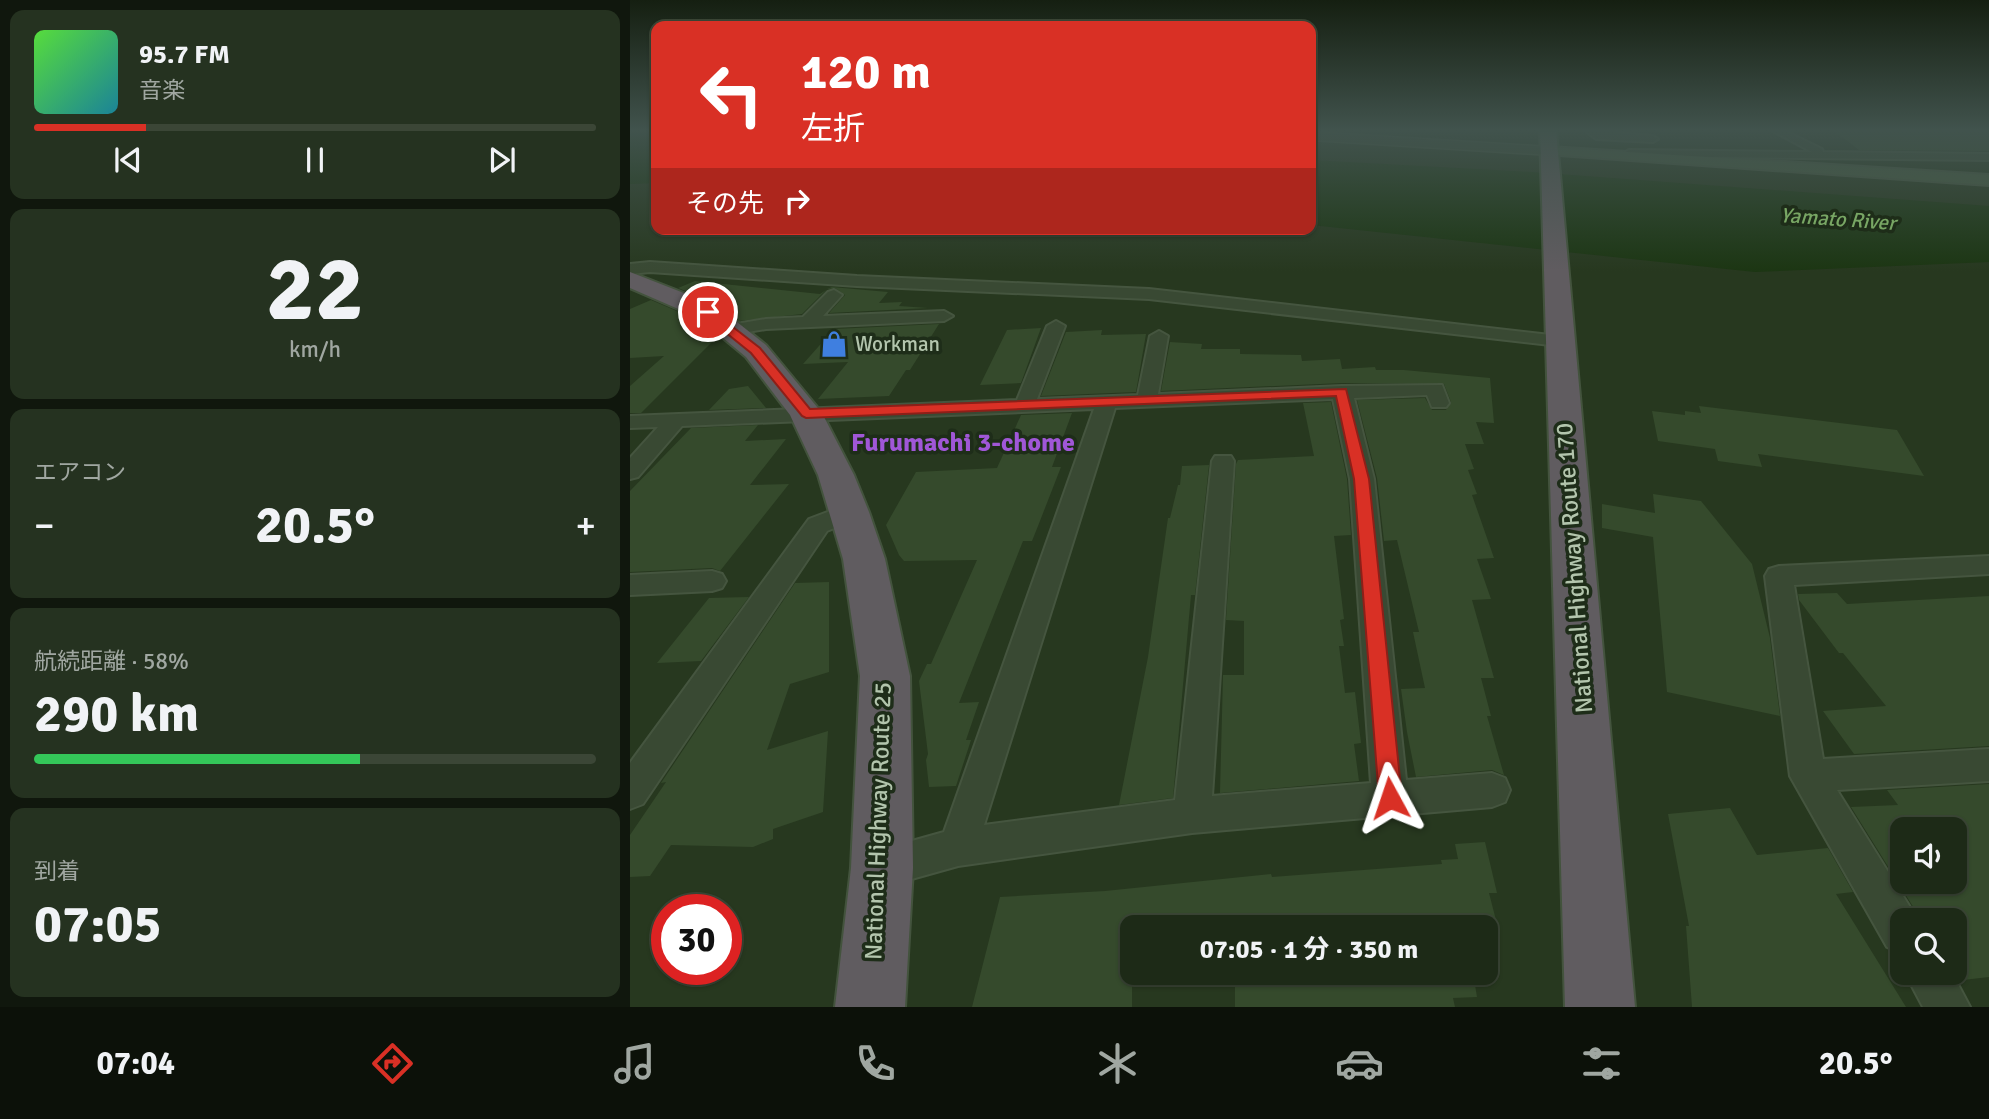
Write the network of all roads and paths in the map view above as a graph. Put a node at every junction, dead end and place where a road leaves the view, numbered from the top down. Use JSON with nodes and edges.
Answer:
{"nodes":[{"id":1,"x":1551,"y":177,"type":"edge"},
{"id":2,"x":1943,"y":177,"type":"edge"},
{"id":3,"x":1989,"y":180,"type":"edge"},
{"id":4,"x":630,"y":270,"type":"edge"},
{"id":5,"x":630,"y":279,"type":"edge"},
{"id":6,"x":834,"y":295,"type":"dead end"},
{"id":7,"x":944,"y":316,"type":"dead end"},
{"id":8,"x":808,"y":322,"type":"junction"},
{"id":9,"x":1056,"y":327,"type":"dead end"},
{"id":10,"x":730,"y":330,"type":"junction"},
{"id":11,"x":1159,"y":336,"type":"dead end"},
{"id":12,"x":1559,"y":336,"type":"junction"},
{"id":13,"x":1342,"y":392,"type":"junction"},
{"id":14,"x":1147,"y":400,"type":"junction"},
{"id":15,"x":1107,"y":401,"type":"junction"},
{"id":16,"x":1439,"y":403,"type":"dead end"},
{"id":17,"x":1025,"y":405,"type":"junction"},
{"id":18,"x":806,"y":414,"type":"junction"},
{"id":19,"x":676,"y":420,"type":"junction"},
{"id":20,"x":630,"y":422,"type":"edge"},
{"id":21,"x":1223,"y":461,"type":"dead end"},
{"id":22,"x":630,"y":472,"type":"edge"},
{"id":23,"x":849,"y":512,"type":"junction"},
{"id":24,"x":1989,"y":565,"type":"edge"},
{"id":25,"x":712,"y":582,"type":"dead end"},
{"id":26,"x":630,"y":585,"type":"edge"},
{"id":27,"x":1989,"y":765,"type":"edge"},
{"id":28,"x":1808,"y":776,"type":"junction"},
{"id":29,"x":1492,"y":790,"type":"dead end"},
{"id":30,"x":630,"y":792,"type":"edge"},
{"id":31,"x":1390,"y":798,"type":"junction"},
{"id":32,"x":1192,"y":815,"type":"junction"},
{"id":33,"x":958,"y":847,"type":"junction"},
{"id":34,"x":882,"y":868,"type":"junction"},
{"id":35,"x":1890,"y":912,"type":"edge"},
{"id":36,"x":1934,"y":985,"type":"edge"},
{"id":37,"x":870,"y":1007,"type":"edge"},
{"id":38,"x":1600,"y":1007,"type":"edge"},
{"id":39,"x":1948,"y":1007,"type":"edge"}],
"edges":[{"from":1,"to":12,"type":"highway","name":"National Highway Route 170"},
{"from":2,"to":3,"type":"main road"},
{"from":4,"to":12,"type":"street"},
{"from":5,"to":10,"type":"highway","name":"National Highway Route 25"},
{"from":6,"to":8,"type":"street"},
{"from":7,"to":8,"type":"street"},
{"from":8,"to":10,"type":"street"},
{"from":9,"to":17,"type":"street"},
{"from":10,"to":18,"type":"highway","name":"National Highway Route 25"},
{"from":11,"to":14,"type":"street"},
{"from":12,"to":38,"type":"highway","name":"National Highway Route 170"},
{"from":13,"to":14,"type":"street"},
{"from":13,"to":16,"type":"street"},
{"from":13,"to":31,"type":"street"},
{"from":14,"to":15,"type":"street"},
{"from":15,"to":17,"type":"street"},
{"from":15,"to":33,"type":"street"},
{"from":17,"to":18,"type":"street"},
{"from":18,"to":19,"type":"street"},
{"from":18,"to":23,"type":"highway","name":"National Highway Route 25"},
{"from":19,"to":20,"type":"street"},
{"from":19,"to":22,"type":"street"},
{"from":21,"to":32,"type":"street"},
{"from":23,"to":30,"type":"street"},
{"from":23,"to":34,"type":"highway","name":"National Highway Route 25"},
{"from":24,"to":28,"type":"street"},
{"from":25,"to":26,"type":"street"},
{"from":27,"to":28,"type":"street"},
{"from":28,"to":35,"type":"street"},
{"from":29,"to":31,"type":"street"},
{"from":31,"to":32,"type":"street"},
{"from":32,"to":33,"type":"street"},
{"from":33,"to":34,"type":"street"},
{"from":34,"to":37,"type":"highway","name":"National Highway Route 25"},
{"from":36,"to":39,"type":"street"}]}
